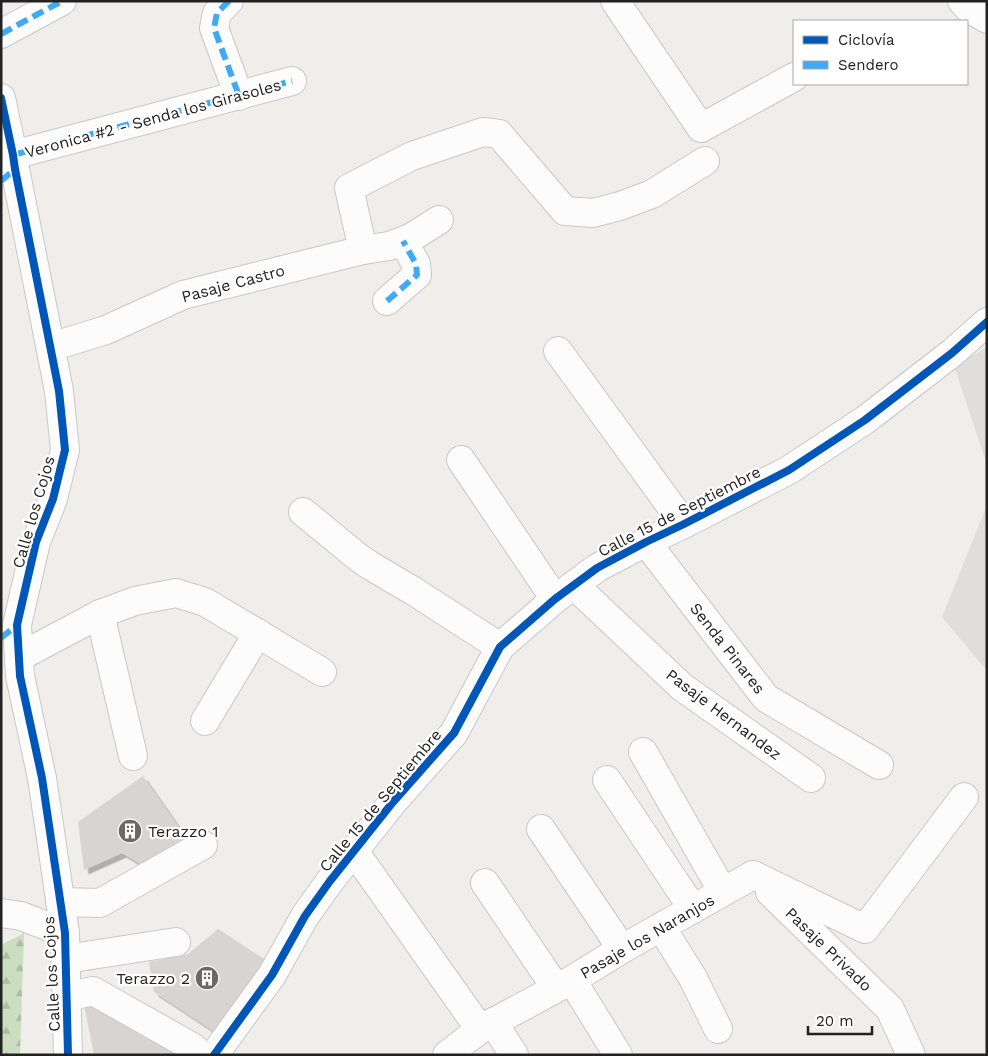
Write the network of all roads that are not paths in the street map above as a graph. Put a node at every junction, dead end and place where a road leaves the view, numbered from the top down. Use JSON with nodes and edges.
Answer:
{"nodes":[{"id":1,"x":62,"y":1,"type":"edge"},
{"id":2,"x":229,"y":1,"type":"edge"},
{"id":3,"x":615,"y":1,"type":"edge"},
{"id":4,"x":962,"y":1,"type":"edge"},
{"id":5,"x":987,"y":19,"type":"edge"},
{"id":6,"x":1,"y":34,"type":"edge"},
{"id":7,"x":793,"y":78,"type":"edge"},
{"id":8,"x":292,"y":81,"type":"dead end"},
{"id":9,"x":239,"y":96,"type":"junction"},
{"id":10,"x":1,"y":98,"type":"edge"},
{"id":11,"x":705,"y":161,"type":"dead end"},
{"id":12,"x":10,"y":168,"type":"edge"},
{"id":13,"x":438,"y":220,"type":"dead end"},
{"id":14,"x":403,"y":241,"type":"junction"},
{"id":15,"x":362,"y":250,"type":"junction"},
{"id":16,"x":387,"y":301,"type":"dead end"},
{"id":17,"x":987,"y":322,"type":"edge"},
{"id":18,"x":51,"y":347,"type":"junction"},
{"id":19,"x":558,"y":351,"type":"dead end"},
{"id":20,"x":461,"y":460,"type":"dead end"},
{"id":21,"x":303,"y":512,"type":"dead end"},
{"id":22,"x":684,"y":524,"type":"junction"},
{"id":23,"x":646,"y":542,"type":"junction"},
{"id":24,"x":564,"y":592,"type":"junction"},
{"id":25,"x":100,"y":614,"type":"junction"},
{"id":26,"x":258,"y":633,"type":"junction"},
{"id":27,"x":12,"y":640,"type":"edge"},
{"id":28,"x":500,"y":647,"type":"junction"},
{"id":29,"x":322,"y":672,"type":"dead end"},
{"id":30,"x":205,"y":721,"type":"dead end"},
{"id":31,"x":643,"y":752,"type":"dead end"},
{"id":32,"x":133,"y":756,"type":"dead end"},
{"id":33,"x":880,"y":765,"type":"dead end"},
{"id":34,"x":811,"y":778,"type":"dead end"},
{"id":35,"x":607,"y":780,"type":"dead end"},
{"id":36,"x":964,"y":797,"type":"dead end"},
{"id":37,"x":541,"y":829,"type":"dead end"},
{"id":38,"x":203,"y":844,"type":"dead end"},
{"id":39,"x":354,"y":851,"type":"junction"},
{"id":40,"x":753,"y":875,"type":"junction"},
{"id":41,"x":485,"y":883,"type":"dead end"},
{"id":42,"x":723,"y":892,"type":"junction"},
{"id":43,"x":60,"y":902,"type":"junction"},
{"id":44,"x":693,"y":909,"type":"junction"},
{"id":45,"x":1,"y":913,"type":"edge"},
{"id":46,"x":661,"y":927,"type":"junction"},
{"id":47,"x":176,"y":942,"type":"dead end"},
{"id":48,"x":66,"y":946,"type":"junction"},
{"id":49,"x":622,"y":949,"type":"junction"},
{"id":50,"x":564,"y":984,"type":"junction"},
{"id":51,"x":67,"y":997,"type":"junction"},
{"id":52,"x":486,"y":1026,"type":"junction"},
{"id":53,"x":718,"y":1029,"type":"dead end"},
{"id":54,"x":204,"y":1051,"type":"edge"},
{"id":55,"x":68,"y":1055,"type":"edge"},
{"id":56,"x":447,"y":1055,"type":"edge"},
{"id":57,"x":514,"y":1055,"type":"edge"},
{"id":58,"x":618,"y":1055,"type":"edge"},
{"id":59,"x":911,"y":1055,"type":"edge"}],
"edges":[{"from":1,"to":6,"type":"street"},
{"from":2,"to":9,"type":"street"},
{"from":3,"to":7,"type":"street"},
{"from":4,"to":5,"type":"street"},
{"from":8,"to":9,"type":"street","name":"Veronica #2 - Senda los Girasoles"},
{"from":9,"to":12,"type":"street","name":"Veronica #2 - Senda los Girasoles"},
{"from":10,"to":12,"type":"street","name":"Calle los Cojos"},
{"from":11,"to":15,"type":"street"},
{"from":12,"to":18,"type":"street","name":"Calle los Cojos"},
{"from":13,"to":14,"type":"street","name":"Pasaje Castro"},
{"from":14,"to":15,"type":"street","name":"Pasaje Castro"},
{"from":14,"to":16,"type":"street"},
{"from":15,"to":18,"type":"street","name":"Pasaje Castro"},
{"from":17,"to":22,"type":"street","name":"Calle 15 de Septiembre"},
{"from":18,"to":27,"type":"street","name":"Calle los Cojos"},
{"from":19,"to":22,"type":"street"},
{"from":20,"to":24,"type":"street","name":"Pasaje Hernandez"},
{"from":21,"to":28,"type":"street"},
{"from":22,"to":23,"type":"street","name":"Calle 15 de Septiembre"},
{"from":23,"to":24,"type":"street","name":"Calle 15 de Septiembre"},
{"from":23,"to":33,"type":"street","name":"Senda Pinares"},
{"from":24,"to":28,"type":"street","name":"Calle 15 de Septiembre"},
{"from":24,"to":34,"type":"street","name":"Pasaje Hernandez"},
{"from":25,"to":26,"type":"street"},
{"from":25,"to":27,"type":"street"},
{"from":25,"to":32,"type":"street"},
{"from":26,"to":29,"type":"street"},
{"from":26,"to":30,"type":"street"},
{"from":27,"to":43,"type":"street","name":"Calle los Cojos"},
{"from":28,"to":39,"type":"street","name":"Calle 15 de Septiembre"},
{"from":31,"to":42,"type":"street"},
{"from":35,"to":44,"type":"street"},
{"from":36,"to":40,"type":"street"},
{"from":37,"to":49,"type":"street"},
{"from":38,"to":43,"type":"street"},
{"from":39,"to":52,"type":"street"},
{"from":39,"to":54,"type":"street","name":"Calle 15 de Septiembre"},
{"from":40,"to":42,"type":"street","name":"Pasaje los Naranjos"},
{"from":40,"to":59,"type":"street","name":"Pasaje Privado"},
{"from":41,"to":50,"type":"street"},
{"from":42,"to":44,"type":"street","name":"Pasaje los Naranjos"},
{"from":43,"to":48,"type":"street","name":"Calle los Cojos"},
{"from":44,"to":46,"type":"street","name":"Pasaje los Naranjos"},
{"from":45,"to":48,"type":"street"},
{"from":46,"to":49,"type":"street","name":"Pasaje los Naranjos"},
{"from":46,"to":53,"type":"street"},
{"from":47,"to":48,"type":"street"},
{"from":48,"to":51,"type":"street","name":"Calle los Cojos"},
{"from":49,"to":50,"type":"street","name":"Pasaje los Naranjos"},
{"from":50,"to":52,"type":"street","name":"Pasaje los Naranjos"},
{"from":50,"to":58,"type":"street"},
{"from":51,"to":54,"type":"street"},
{"from":51,"to":55,"type":"street","name":"Calle los Cojos"},
{"from":52,"to":56,"type":"street","name":"Pasaje los Naranjos"},
{"from":52,"to":57,"type":"street"}]}
